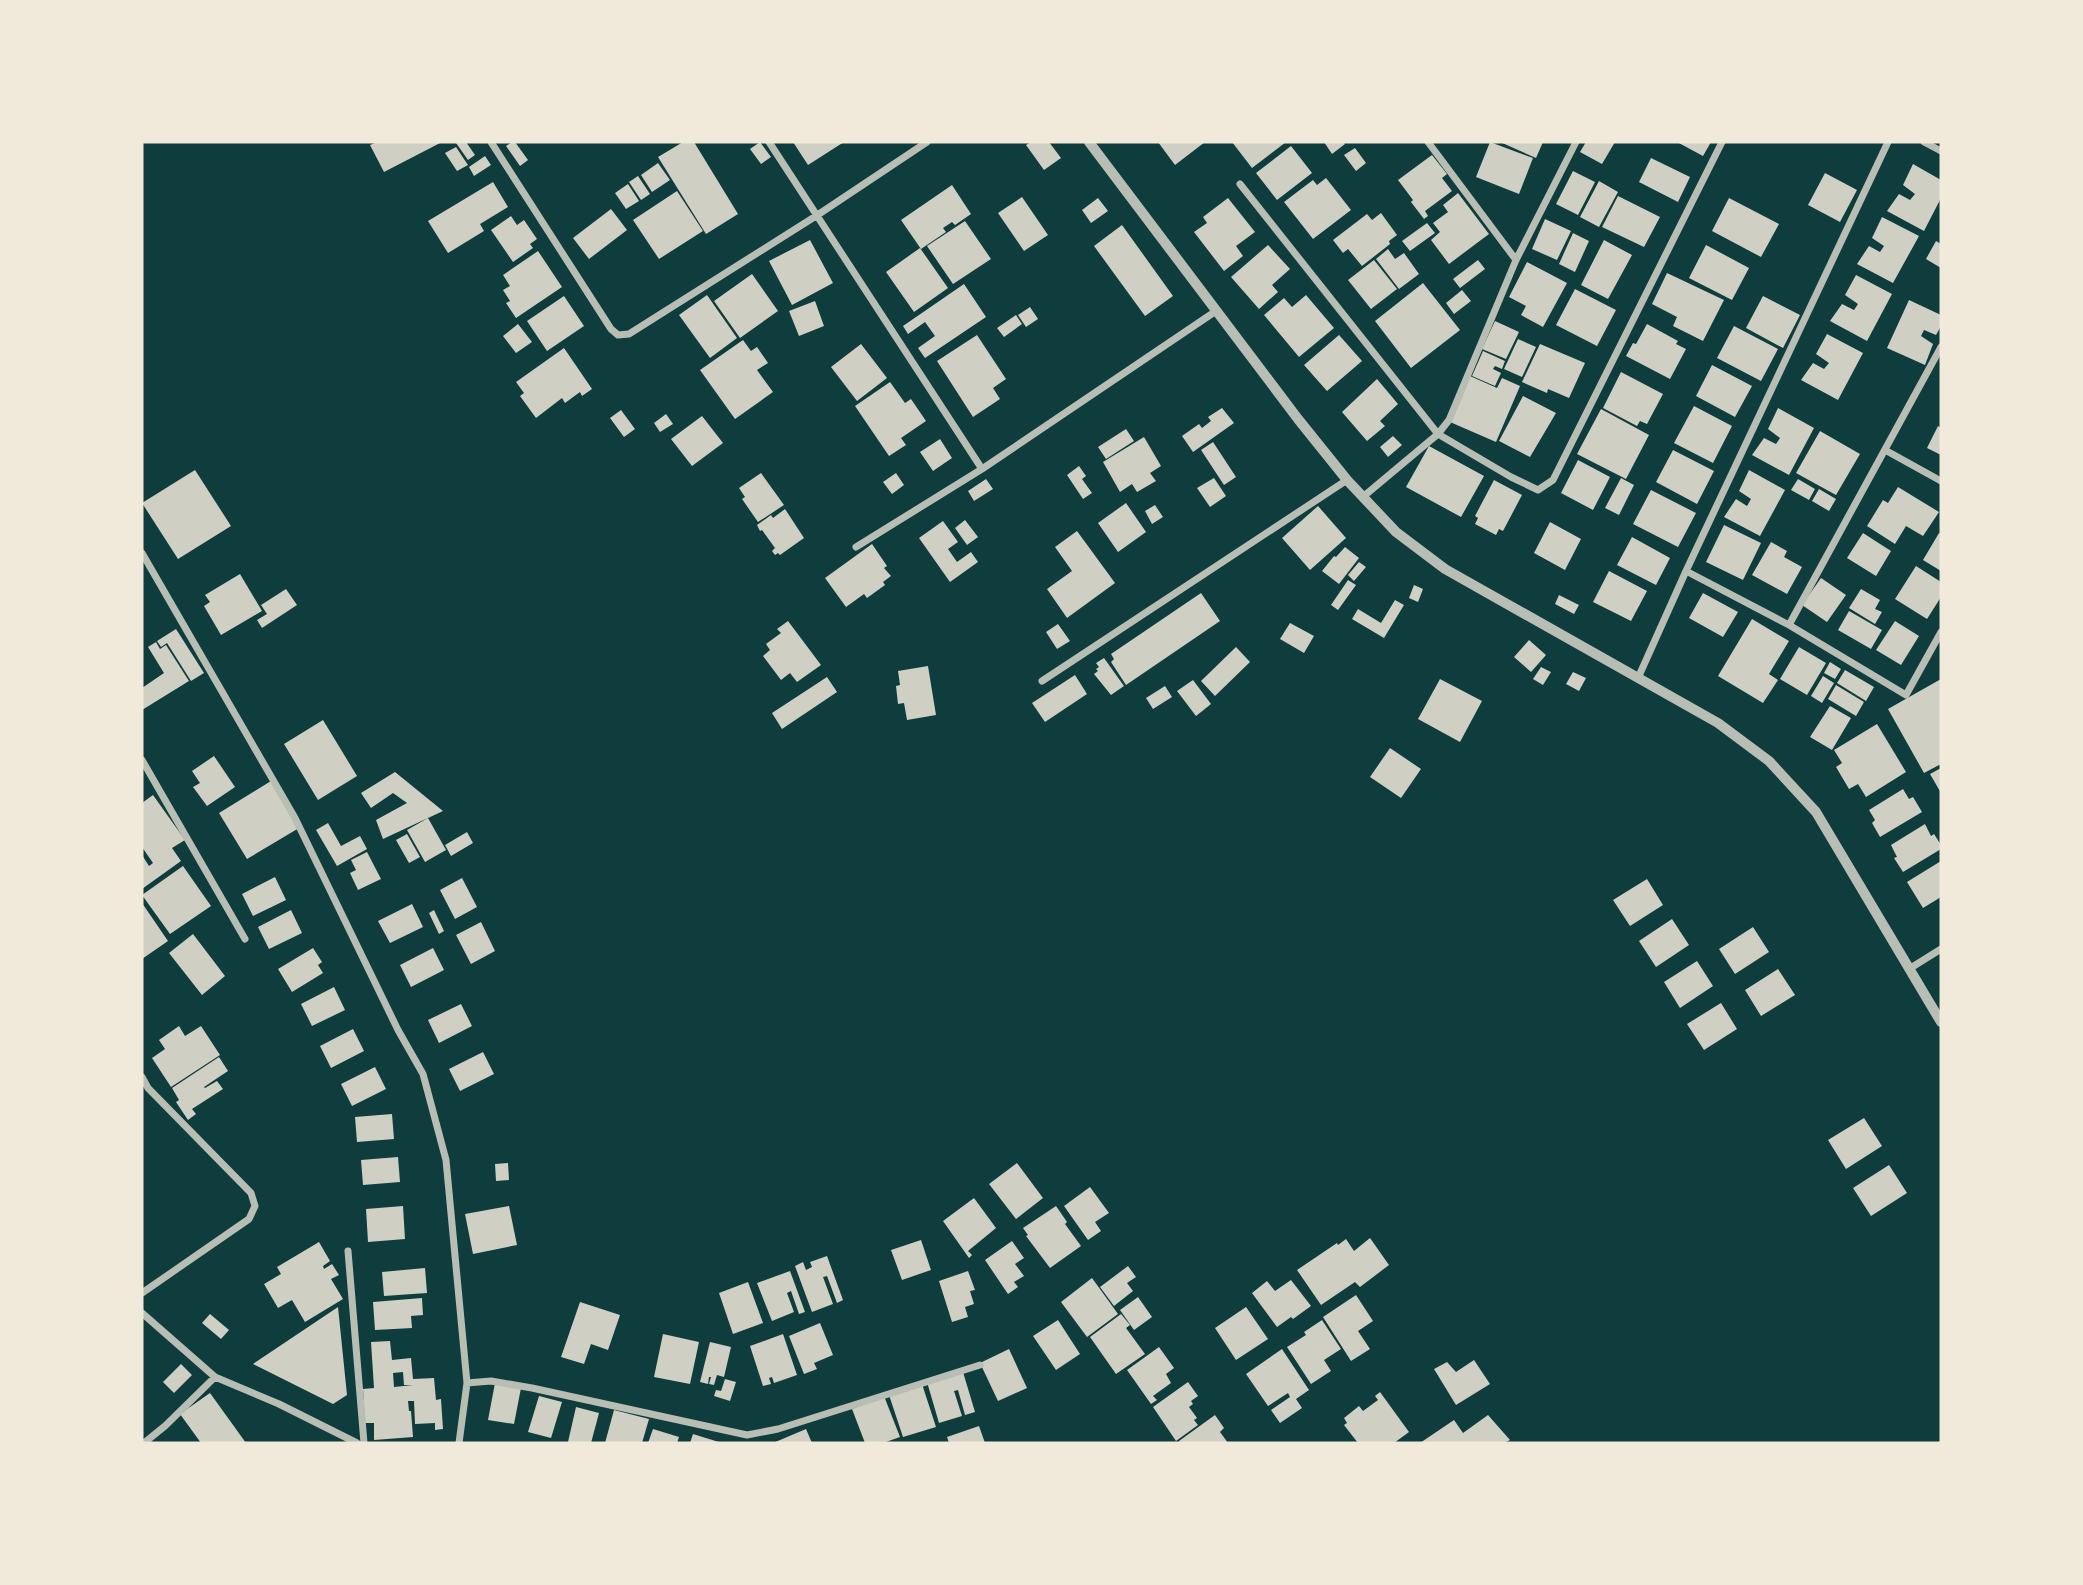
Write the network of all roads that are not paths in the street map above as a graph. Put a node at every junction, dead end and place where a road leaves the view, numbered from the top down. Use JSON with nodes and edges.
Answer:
{"nodes":[{"id":1,"x":491,"y":142,"type":"edge"},
{"id":2,"x":769,"y":142,"type":"edge"},
{"id":3,"x":927,"y":142,"type":"edge"},
{"id":4,"x":1088,"y":142,"type":"edge"},
{"id":5,"x":1428,"y":142,"type":"edge"},
{"id":6,"x":1576,"y":142,"type":"edge"},
{"id":7,"x":1722,"y":142,"type":"edge"},
{"id":8,"x":1888,"y":142,"type":"edge"},
{"id":9,"x":1924,"y":142,"type":"edge"},
{"id":10,"x":1941,"y":151,"type":"edge"},
{"id":11,"x":1240,"y":184,"type":"dead end"},
{"id":12,"x":816,"y":216,"type":"junction"},
{"id":13,"x":1516,"y":260,"type":"junction"},
{"id":14,"x":1216,"y":311,"type":"junction"},
{"id":15,"x":1941,"y":347,"type":"edge"},
{"id":16,"x":1438,"y":434,"type":"junction"},
{"id":17,"x":1885,"y":450,"type":"junction"},
{"id":18,"x":982,"y":469,"type":"junction"},
{"id":19,"x":1348,"y":480,"type":"junction"},
{"id":20,"x":1941,"y":481,"type":"edge"},
{"id":21,"x":1363,"y":496,"type":"junction"},
{"id":22,"x":856,"y":547,"type":"dead end"},
{"id":23,"x":142,"y":554,"type":"edge"},
{"id":24,"x":1686,"y":571,"type":"junction"},
{"id":25,"x":1789,"y":625,"type":"junction"},
{"id":26,"x":1941,"y":632,"type":"edge"},
{"id":27,"x":1638,"y":678,"type":"junction"},
{"id":28,"x":1042,"y":681,"type":"dead end"},
{"id":29,"x":142,"y":760,"type":"edge"},
{"id":30,"x":245,"y":939,"type":"dead end"},
{"id":31,"x":1941,"y":949,"type":"edge"},
{"id":32,"x":1909,"y":969,"type":"junction"},
{"id":33,"x":1941,"y":1022,"type":"edge"},
{"id":34,"x":142,"y":1077,"type":"edge"},
{"id":35,"x":145,"y":1086,"type":"edge"},
{"id":36,"x":348,"y":1251,"type":"dead end"},
{"id":37,"x":142,"y":1293,"type":"edge"},
{"id":38,"x":142,"y":1312,"type":"edge"},
{"id":39,"x":980,"y":1365,"type":"dead end"},
{"id":40,"x":215,"y":1377,"type":"junction"},
{"id":41,"x":467,"y":1383,"type":"junction"},
{"id":42,"x":144,"y":1443,"type":"edge"},
{"id":43,"x":357,"y":1443,"type":"edge"},
{"id":44,"x":364,"y":1443,"type":"edge"},
{"id":45,"x":460,"y":1443,"type":"edge"}],
"edges":[{"from":1,"to":12,"type":"street"},
{"from":2,"to":12,"type":"street"},
{"from":3,"to":12,"type":"street"},
{"from":4,"to":14,"type":"street"},
{"from":5,"to":13,"type":"street"},
{"from":6,"to":13,"type":"street"},
{"from":7,"to":16,"type":"street"},
{"from":8,"to":24,"type":"street"},
{"from":9,"to":10,"type":"street"},
{"from":11,"to":16,"type":"street"},
{"from":12,"to":18,"type":"street"},
{"from":13,"to":16,"type":"street"},
{"from":14,"to":18,"type":"street"},
{"from":14,"to":19,"type":"street"},
{"from":15,"to":17,"type":"street"},
{"from":16,"to":21,"type":"street"},
{"from":17,"to":20,"type":"street"},
{"from":17,"to":25,"type":"street"},
{"from":18,"to":22,"type":"street"},
{"from":19,"to":21,"type":"street"},
{"from":19,"to":28,"type":"street"},
{"from":21,"to":27,"type":"street"},
{"from":23,"to":41,"type":"street"},
{"from":24,"to":25,"type":"street"},
{"from":24,"to":27,"type":"street"},
{"from":25,"to":26,"type":"street"},
{"from":27,"to":32,"type":"street"},
{"from":29,"to":30,"type":"street"},
{"from":31,"to":32,"type":"street"},
{"from":32,"to":33,"type":"street"},
{"from":34,"to":35,"type":"street"},
{"from":35,"to":37,"type":"street"},
{"from":36,"to":44,"type":"street"},
{"from":38,"to":40,"type":"street"},
{"from":39,"to":41,"type":"street"},
{"from":40,"to":42,"type":"street"},
{"from":40,"to":43,"type":"street"},
{"from":41,"to":45,"type":"street"}]}
